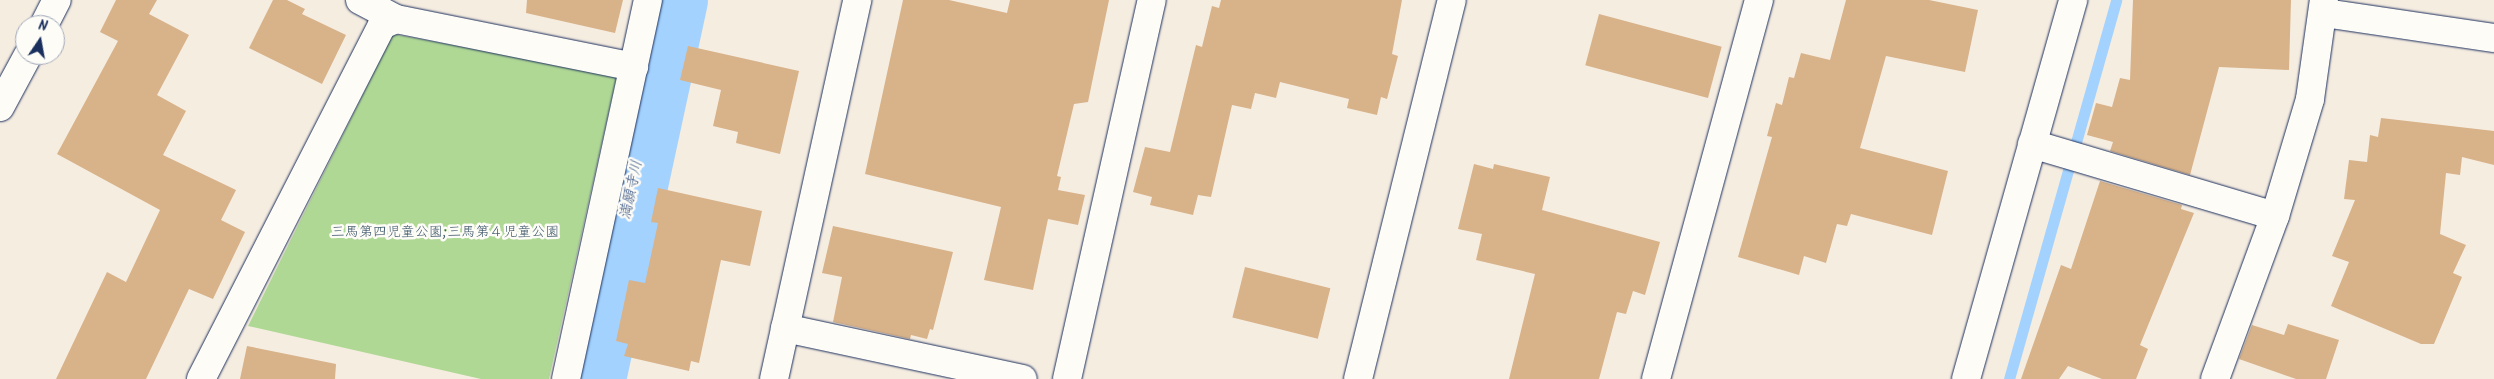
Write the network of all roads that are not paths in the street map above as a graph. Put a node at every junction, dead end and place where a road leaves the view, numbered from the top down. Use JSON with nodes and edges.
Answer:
{"nodes":[{"id":1,"x":57,"y":0,"type":"edge"},
{"id":2,"x":360,"y":0,"type":"edge"},
{"id":3,"x":648,"y":0,"type":"edge"},
{"id":4,"x":857,"y":0,"type":"edge"},
{"id":5,"x":1152,"y":0,"type":"edge"},
{"id":6,"x":1452,"y":0,"type":"edge"},
{"id":7,"x":1759,"y":0,"type":"edge"},
{"id":8,"x":2071,"y":0,"type":"edge"},
{"id":9,"x":2324,"y":7,"type":"edge"},
{"id":10,"x":49,"y":15,"type":"edge"},
{"id":11,"x":396,"y":19,"type":"junction"},
{"id":12,"x":2494,"y":38,"type":"edge"},
{"id":13,"x":23,"y":65,"type":"edge"},
{"id":14,"x":634,"y":67,"type":"junction"},
{"id":15,"x":0,"y":106,"type":"edge"},
{"id":16,"x":2032,"y":144,"type":"junction"},
{"id":17,"x":2275,"y":216,"type":"junction"},
{"id":18,"x":785,"y":328,"type":"junction"},
{"id":19,"x":201,"y":379,"type":"edge"},
{"id":20,"x":566,"y":379,"type":"edge"},
{"id":21,"x":774,"y":379,"type":"edge"},
{"id":22,"x":1023,"y":379,"type":"edge"},
{"id":23,"x":1067,"y":379,"type":"edge"},
{"id":24,"x":1358,"y":379,"type":"edge"},
{"id":25,"x":1656,"y":379,"type":"edge"},
{"id":26,"x":1966,"y":379,"type":"edge"},
{"id":27,"x":2215,"y":379,"type":"edge"}],
"edges":[{"from":1,"to":10,"type":"street"},
{"from":2,"to":11,"type":"street"},
{"from":3,"to":14,"type":"street"},
{"from":4,"to":18,"type":"street"},
{"from":5,"to":23,"type":"street"},
{"from":6,"to":24,"type":"street"},
{"from":7,"to":25,"type":"street"},
{"from":8,"to":16,"type":"street"},
{"from":9,"to":12,"type":"street"},
{"from":9,"to":17,"type":"street"},
{"from":11,"to":14,"type":"street"},
{"from":11,"to":19,"type":"street"},
{"from":13,"to":15,"type":"street"},
{"from":14,"to":20,"type":"street"},
{"from":16,"to":17,"type":"street"},
{"from":16,"to":26,"type":"street"},
{"from":17,"to":27,"type":"street"},
{"from":18,"to":21,"type":"street"},
{"from":18,"to":22,"type":"street"}]}
